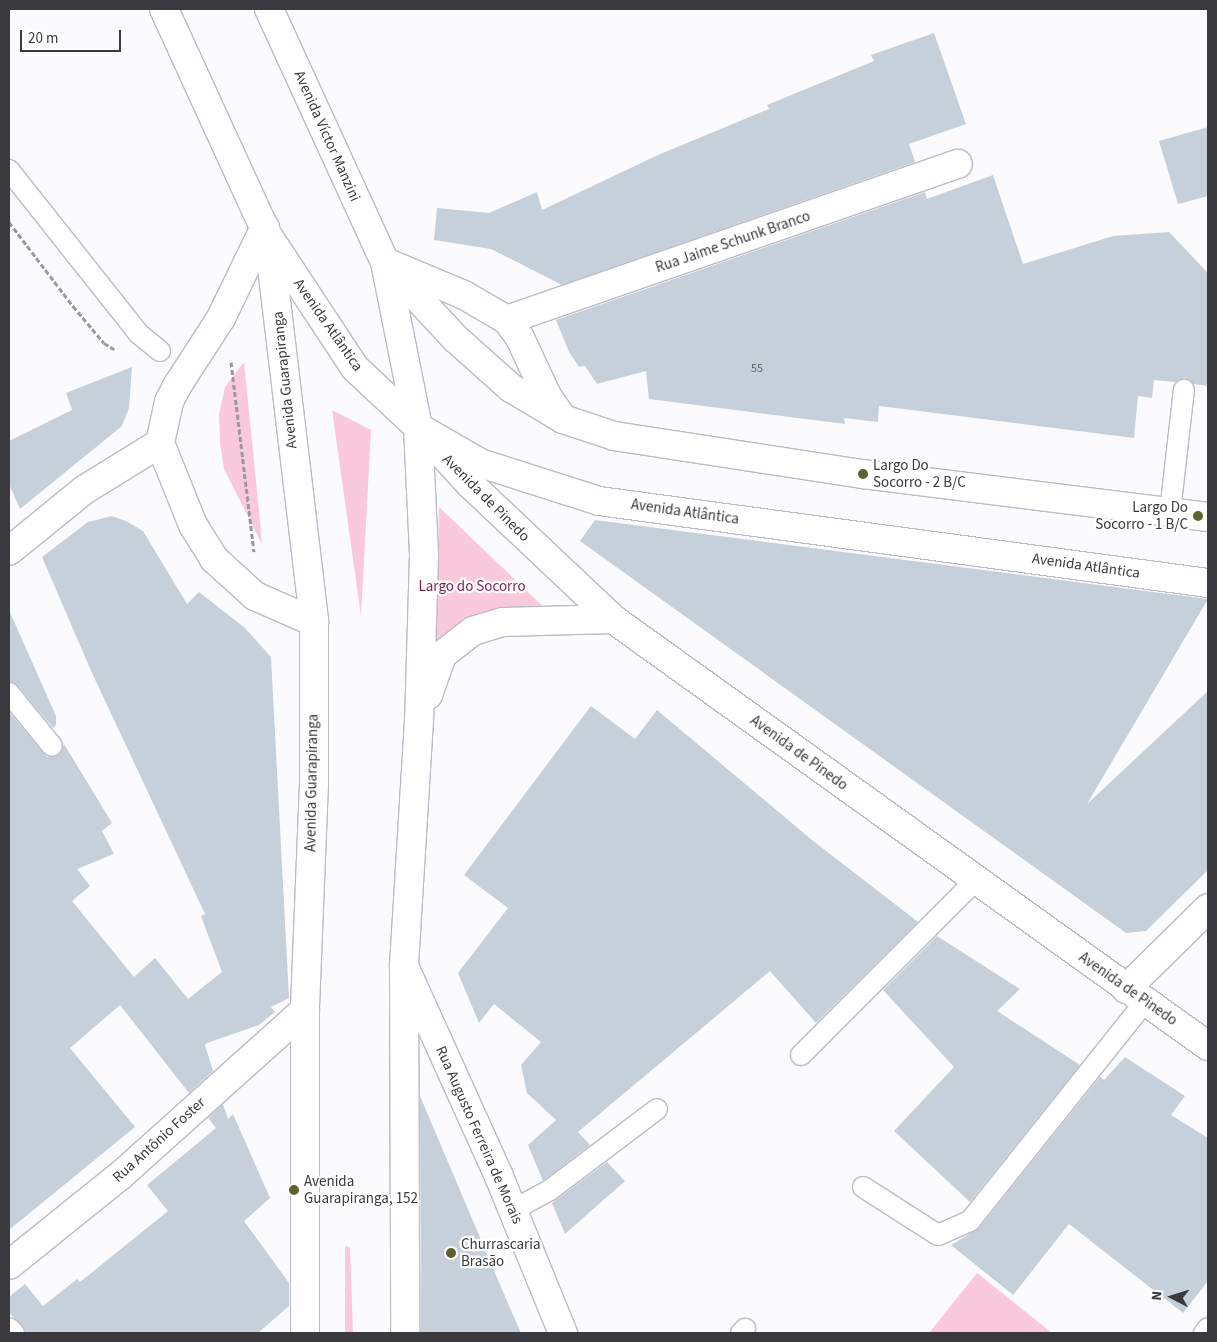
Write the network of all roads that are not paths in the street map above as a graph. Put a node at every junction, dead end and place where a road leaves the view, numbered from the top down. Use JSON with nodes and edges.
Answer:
{"nodes":[{"id":1,"x":164,"y":9,"type":"edge"},
{"id":2,"x":269,"y":9,"type":"edge"},
{"id":3,"x":958,"y":164,"type":"dead end"},
{"id":4,"x":9,"y":170,"type":"edge"},
{"id":5,"x":267,"y":232,"type":"junction"},
{"id":6,"x":384,"y":262,"type":"junction"},
{"id":7,"x":507,"y":320,"type":"junction"},
{"id":8,"x":160,"y":351,"type":"dead end"},
{"id":9,"x":1184,"y":390,"type":"dead end"},
{"id":10,"x":563,"y":419,"type":"junction"},
{"id":11,"x":418,"y":427,"type":"junction"},
{"id":12,"x":160,"y":443,"type":"junction"},
{"id":13,"x":1170,"y":512,"type":"junction"},
{"id":14,"x":1208,"y":517,"type":"edge"},
{"id":15,"x":9,"y":551,"type":"edge"},
{"id":16,"x":1208,"y":583,"type":"edge"},
{"id":17,"x":613,"y":619,"type":"junction"},
{"id":18,"x":314,"y":622,"type":"junction"},
{"id":19,"x":9,"y":693,"type":"edge"},
{"id":20,"x":419,"y":720,"type":"junction"},
{"id":21,"x":52,"y":746,"type":"dead end"},
{"id":22,"x":976,"y":880,"type":"junction"},
{"id":23,"x":1208,"y":908,"type":"edge"},
{"id":24,"x":404,"y":966,"type":"junction"},
{"id":25,"x":1136,"y":995,"type":"junction"},
{"id":26,"x":305,"y":1010,"type":"junction"},
{"id":27,"x":1208,"y":1046,"type":"edge"},
{"id":28,"x":801,"y":1055,"type":"dead end"},
{"id":29,"x":657,"y":1109,"type":"dead end"},
{"id":30,"x":863,"y":1187,"type":"dead end"},
{"id":31,"x":513,"y":1210,"type":"junction"},
{"id":32,"x":9,"y":1265,"type":"edge"},
{"id":33,"x":9,"y":1328,"type":"edge"},
{"id":34,"x":1208,"y":1328,"type":"edge"},
{"id":35,"x":14,"y":1333,"type":"edge"},
{"id":36,"x":305,"y":1333,"type":"edge"},
{"id":37,"x":405,"y":1333,"type":"edge"},
{"id":38,"x":563,"y":1333,"type":"edge"},
{"id":39,"x":1204,"y":1333,"type":"edge"}],
"edges":[{"from":1,"to":5,"type":"main road"},
{"from":2,"to":6,"type":"main road","name":"Avenida Víctor Manzini"},
{"from":3,"to":7,"type":"main road","name":"Rua Jaime Schunk Branco"},
{"from":4,"to":8,"type":"lane"},
{"from":5,"to":11,"type":"main road","name":"Avenida Atlântica"},
{"from":5,"to":12,"type":"main road"},
{"from":5,"to":18,"type":"main road","name":"Avenida Guarapiranga"},
{"from":6,"to":7,"type":"main road"},
{"from":6,"to":10,"type":"main road"},
{"from":6,"to":11,"type":"main road"},
{"from":7,"to":10,"type":"main road"},
{"from":9,"to":13,"type":"lane"},
{"from":10,"to":13,"type":"main road"},
{"from":11,"to":16,"type":"main road","name":"Avenida Atlântica"},
{"from":11,"to":17,"type":"main road","name":"Avenida de Pinedo"},
{"from":11,"to":20,"type":"main road"},
{"from":12,"to":15,"type":"main road"},
{"from":12,"to":18,"type":"main road"},
{"from":13,"to":14,"type":"main road"},
{"from":17,"to":20,"type":"main road"},
{"from":17,"to":22,"type":"main road","name":"Avenida de Pinedo"},
{"from":18,"to":26,"type":"main road","name":"Avenida Guarapiranga"},
{"from":19,"to":21,"type":"lane"},
{"from":20,"to":24,"type":"main road"},
{"from":22,"to":25,"type":"main road","name":"Avenida de Pinedo"},
{"from":22,"to":28,"type":"lane"},
{"from":23,"to":25,"type":"main road"},
{"from":24,"to":31,"type":"main road","name":"Rua Augusto Ferreira de Morais"},
{"from":24,"to":37,"type":"main road"},
{"from":25,"to":27,"type":"main road","name":"Avenida de Pinedo"},
{"from":25,"to":30,"type":"lane"},
{"from":26,"to":32,"type":"main road","name":"Rua Antônio Foster"},
{"from":26,"to":36,"type":"main road","name":"Avenida Guarapiranga"},
{"from":29,"to":31,"type":"lane"},
{"from":31,"to":38,"type":"main road","name":"Rua Augusto Ferreira de Morais"},
{"from":33,"to":35,"type":"lane"},
{"from":34,"to":39,"type":"lane"}]}
